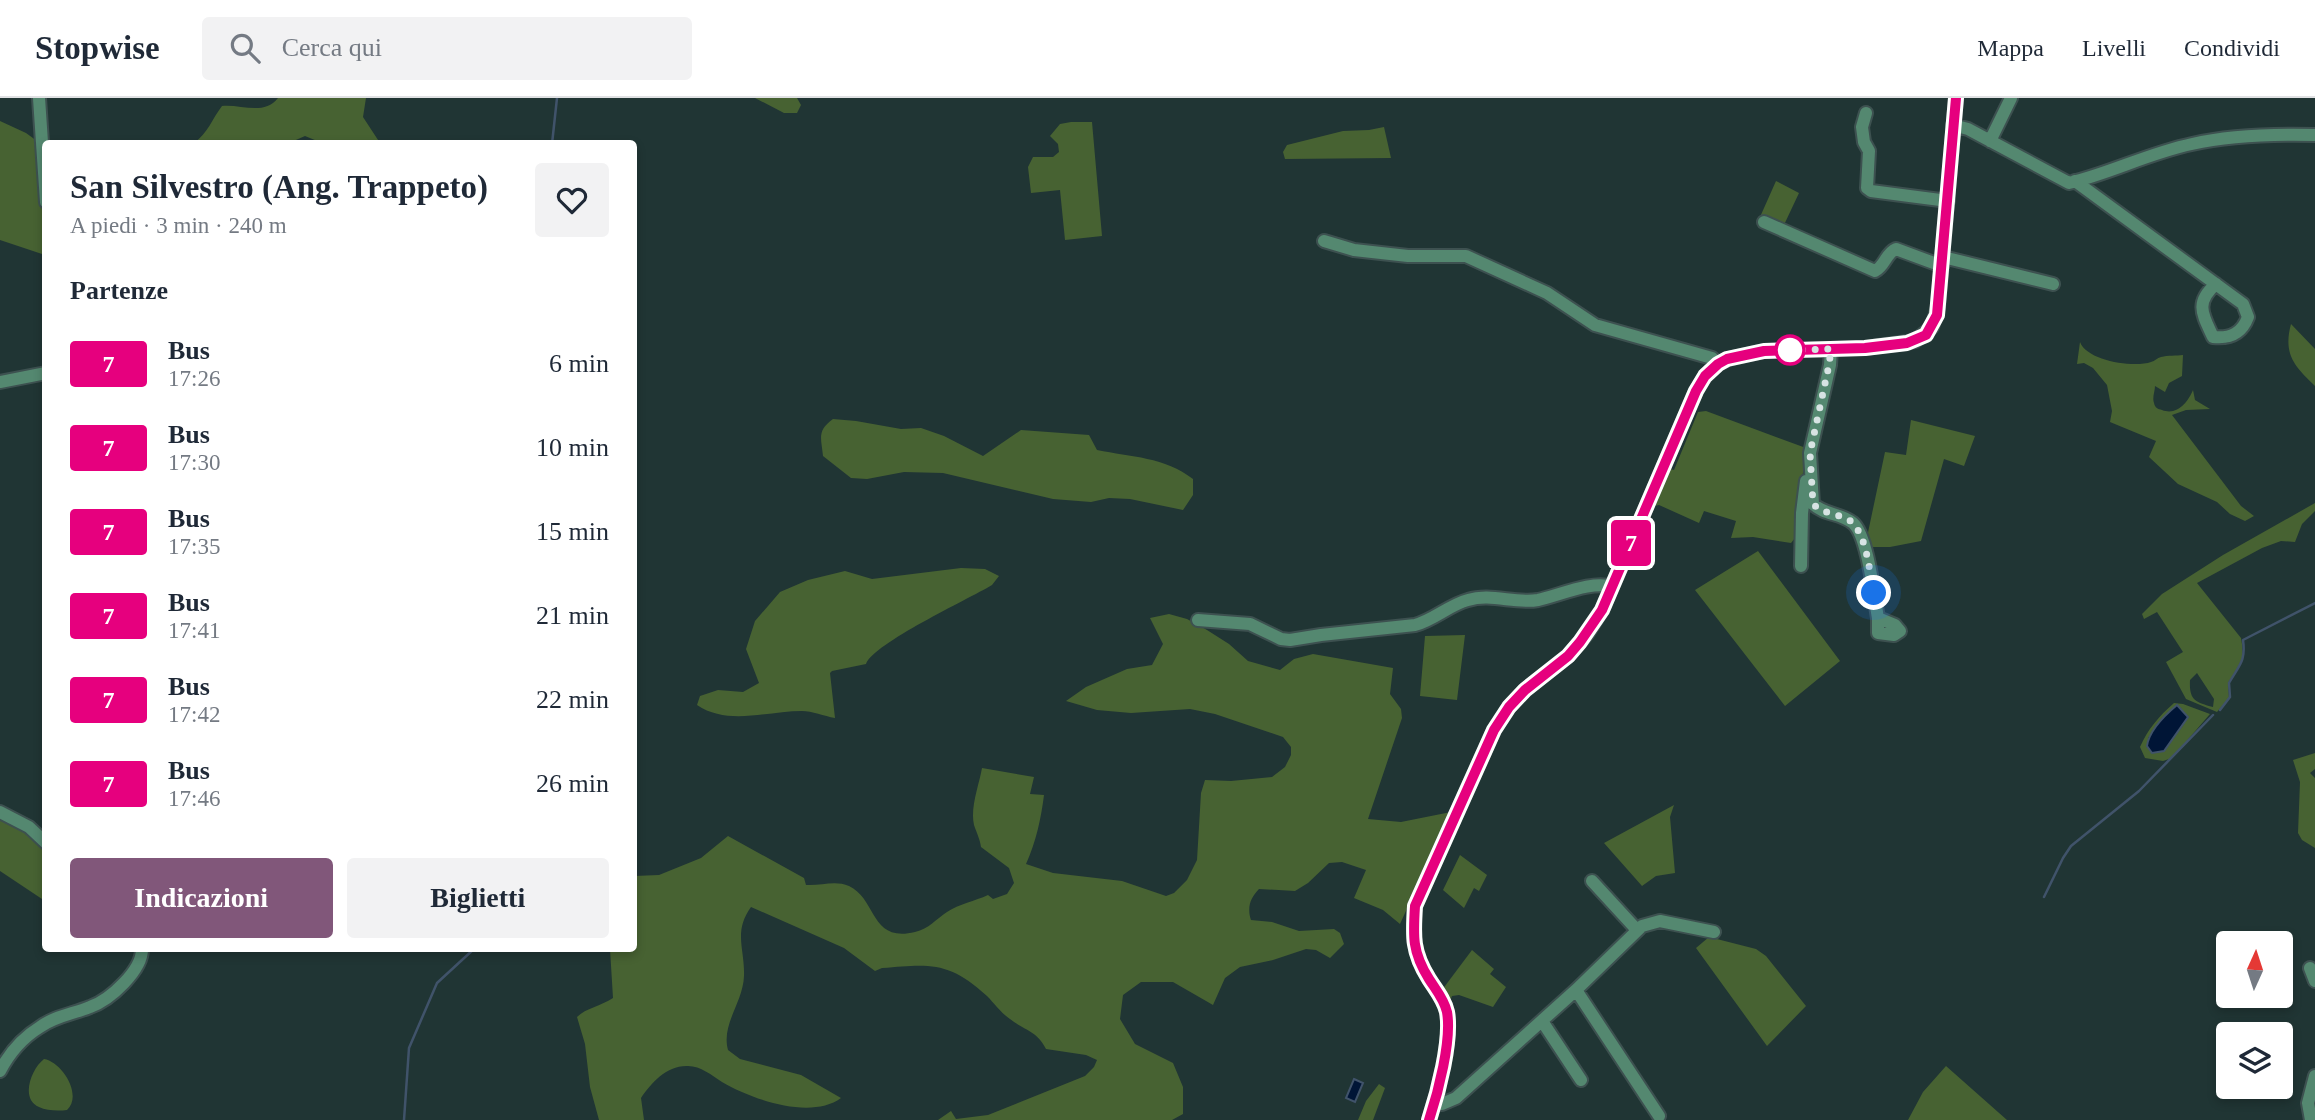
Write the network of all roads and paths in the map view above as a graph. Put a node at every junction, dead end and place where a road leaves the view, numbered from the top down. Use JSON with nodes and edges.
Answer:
{"nodes":[{"id":1,"x":39,"y":98,"type":"edge"},
{"id":2,"x":1956,"y":98,"type":"edge"},
{"id":3,"x":2011,"y":98,"type":"edge"},
{"id":4,"x":1866,"y":113,"type":"dead end"},
{"id":5,"x":1954,"y":125,"type":"junction"},
{"id":6,"x":2315,"y":135,"type":"edge"},
{"id":7,"x":1990,"y":141,"type":"junction"},
{"id":8,"x":42,"y":143,"type":"edge"},
{"id":9,"x":2075,"y":181,"type":"junction"},
{"id":10,"x":1948,"y":201,"type":"junction"},
{"id":11,"x":1765,"y":222,"type":"dead end"},
{"id":12,"x":1324,"y":241,"type":"dead end"},
{"id":13,"x":1943,"y":262,"type":"junction"},
{"id":14,"x":2053,"y":284,"type":"dead end"},
{"id":15,"x":2216,"y":284,"type":"junction"},
{"id":16,"x":1831,"y":349,"type":"junction"},
{"id":17,"x":1718,"y":364,"type":"junction"},
{"id":18,"x":42,"y":374,"type":"edge"},
{"id":19,"x":0,"y":382,"type":"edge"},
{"id":20,"x":1810,"y":453,"type":"junction"},
{"id":21,"x":1801,"y":566,"type":"dead end"},
{"id":22,"x":1612,"y":587,"type":"junction"},
{"id":23,"x":1878,"y":618,"type":"dead end"},
{"id":24,"x":1198,"y":620,"type":"dead end"},
{"id":25,"x":0,"y":812,"type":"edge"},
{"id":26,"x":42,"y":839,"type":"edge"},
{"id":27,"x":1592,"y":881,"type":"dead end"},
{"id":28,"x":1637,"y":930,"type":"junction"},
{"id":29,"x":1714,"y":932,"type":"dead end"},
{"id":30,"x":142,"y":952,"type":"edge"},
{"id":31,"x":2310,"y":968,"type":"dead end"},
{"id":32,"x":2315,"y":981,"type":"edge"},
{"id":33,"x":1576,"y":990,"type":"junction"},
{"id":34,"x":1542,"y":1021,"type":"junction"},
{"id":35,"x":0,"y":1071,"type":"edge"},
{"id":36,"x":2315,"y":1076,"type":"edge"},
{"id":37,"x":1581,"y":1080,"type":"dead end"},
{"id":38,"x":1435,"y":1102,"type":"junction"},
{"id":39,"x":1659,"y":1116,"type":"dead end"},
{"id":40,"x":1429,"y":1120,"type":"edge"},
{"id":41,"x":2311,"y":1120,"type":"edge"}],
"edges":[{"from":1,"to":8,"type":"street"},
{"from":2,"to":5,"type":"street"},
{"from":3,"to":7,"type":"street"},
{"from":4,"to":10,"type":"street"},
{"from":5,"to":7,"type":"street"},
{"from":5,"to":10,"type":"street"},
{"from":6,"to":9,"type":"street"},
{"from":7,"to":9,"type":"street"},
{"from":9,"to":15,"type":"street"},
{"from":10,"to":13,"type":"street"},
{"from":11,"to":13,"type":"street"},
{"from":12,"to":17,"type":"street"},
{"from":13,"to":14,"type":"street"},
{"from":13,"to":16,"type":"street"},
{"from":15,"to":15,"type":"street"},
{"from":16,"to":17,"type":"street"},
{"from":16,"to":20,"type":"street"},
{"from":17,"to":22,"type":"street"},
{"from":18,"to":19,"type":"street"},
{"from":20,"to":21,"type":"street"},
{"from":20,"to":23,"type":"street"},
{"from":22,"to":24,"type":"street"},
{"from":22,"to":38,"type":"street"},
{"from":25,"to":26,"type":"street"},
{"from":27,"to":28,"type":"street"},
{"from":28,"to":29,"type":"street"},
{"from":28,"to":33,"type":"street"},
{"from":30,"to":35,"type":"street"},
{"from":31,"to":32,"type":"street"},
{"from":33,"to":34,"type":"street"},
{"from":33,"to":39,"type":"street"},
{"from":34,"to":37,"type":"street"},
{"from":34,"to":38,"type":"street"},
{"from":36,"to":41,"type":"street"},
{"from":38,"to":40,"type":"street"}]}
